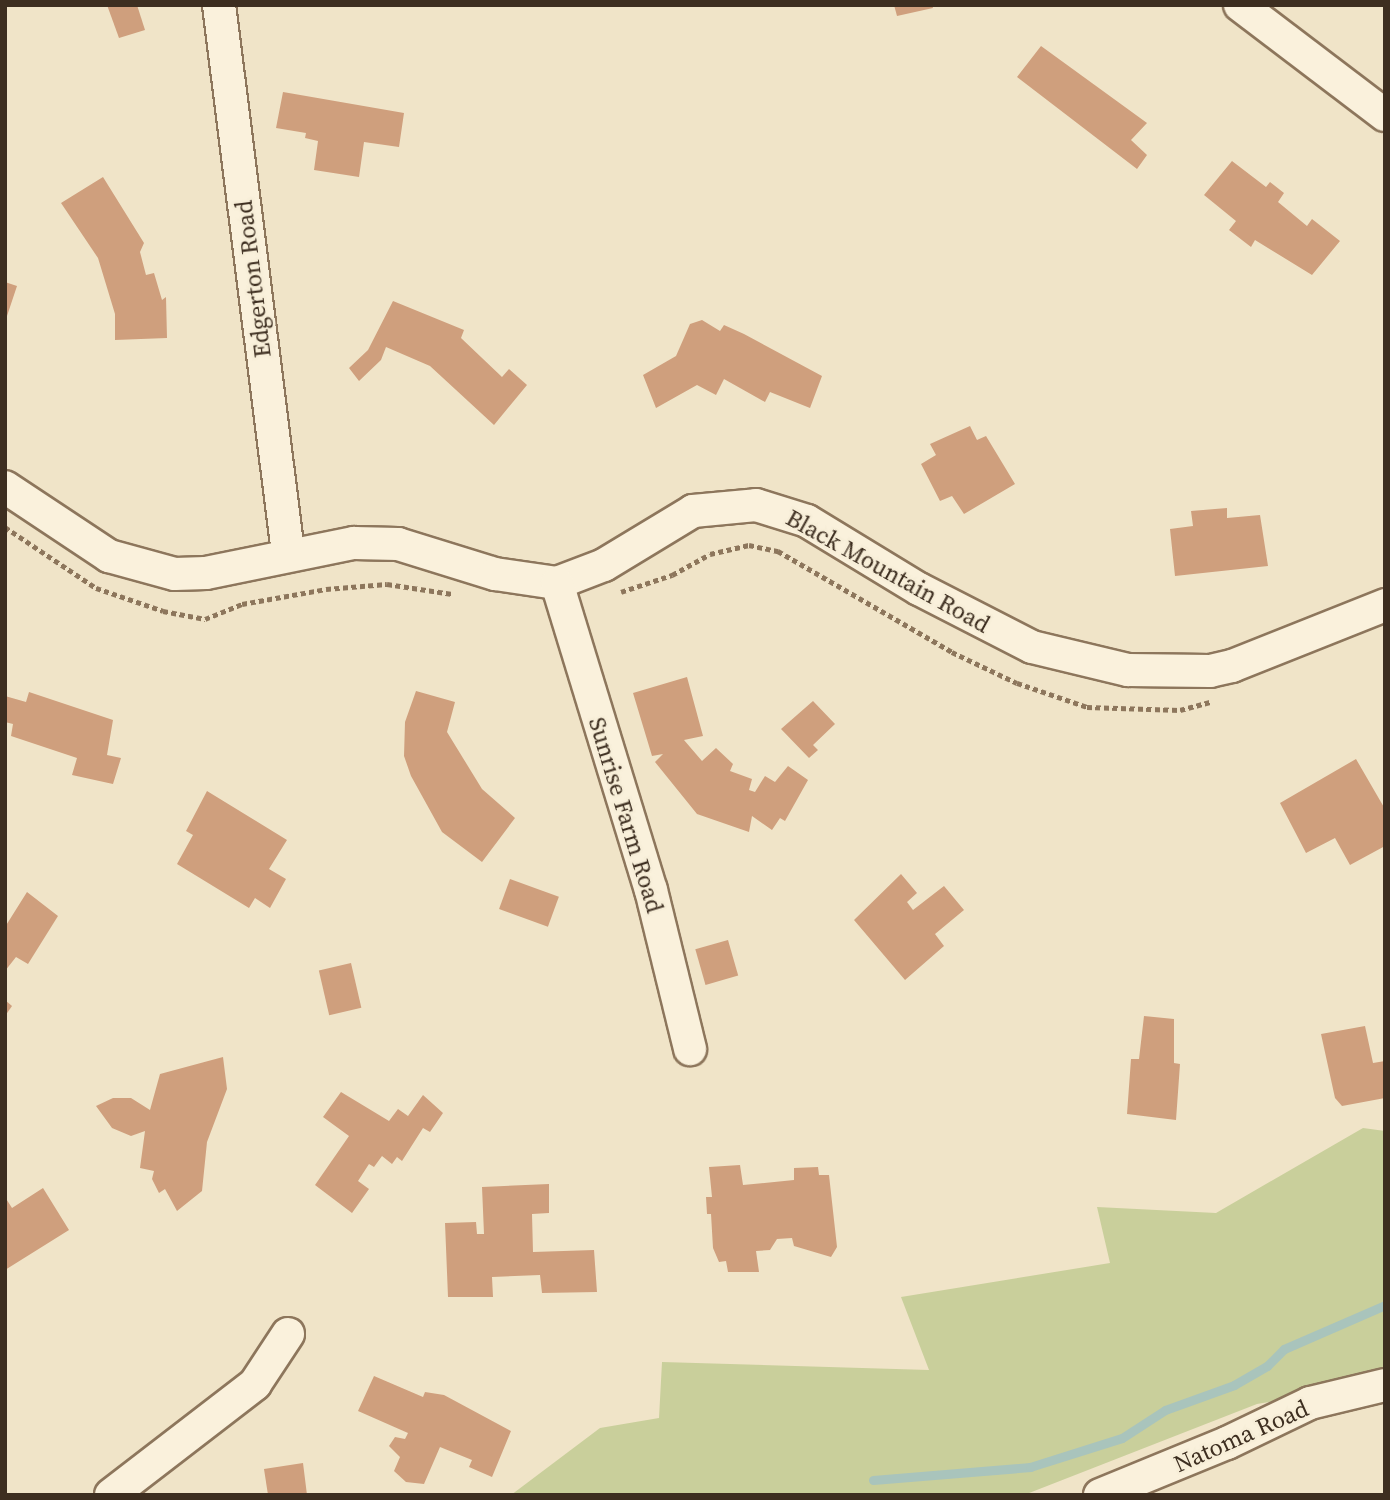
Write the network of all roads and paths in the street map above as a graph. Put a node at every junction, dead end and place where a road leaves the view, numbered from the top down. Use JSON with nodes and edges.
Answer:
{"nodes":[{"id":1,"x":219,"y":5,"type":"edge"},
{"id":2,"x":1240,"y":5,"type":"edge"},
{"id":3,"x":1385,"y":115,"type":"edge"},
{"id":4,"x":5,"y":487,"type":"edge"},
{"id":5,"x":5,"y":527,"type":"edge"},
{"id":6,"x":288,"y":553,"type":"junction"},
{"id":7,"x":557,"y":583,"type":"junction"},
{"id":8,"x":612,"y":595,"type":"dead end"},
{"id":9,"x":467,"y":597,"type":"dead end"},
{"id":10,"x":1385,"y":605,"type":"edge"},
{"id":11,"x":1223,"y":699,"type":"dead end"},
{"id":12,"x":690,"y":1049,"type":"dead end"},
{"id":13,"x":288,"y":1334,"type":"dead end"},
{"id":14,"x":1385,"y":1385,"type":"edge"},
{"id":15,"x":111,"y":1495,"type":"edge"},
{"id":16,"x":1100,"y":1495,"type":"edge"}],
"edges":[{"from":1,"to":6,"type":"street","name":"Edgerton Road"},
{"from":2,"to":3,"type":"street"},
{"from":4,"to":6,"type":"street","name":"Black Mountain Road"},
{"from":5,"to":9,"type":"path"},
{"from":6,"to":7,"type":"street","name":"Black Mountain Road"},
{"from":7,"to":10,"type":"street","name":"Black Mountain Road"},
{"from":7,"to":12,"type":"street","name":"Sunrise Farm Road"},
{"from":8,"to":11,"type":"path"},
{"from":13,"to":15,"type":"street"},
{"from":14,"to":16,"type":"street","name":"Natoma Road"}]}
